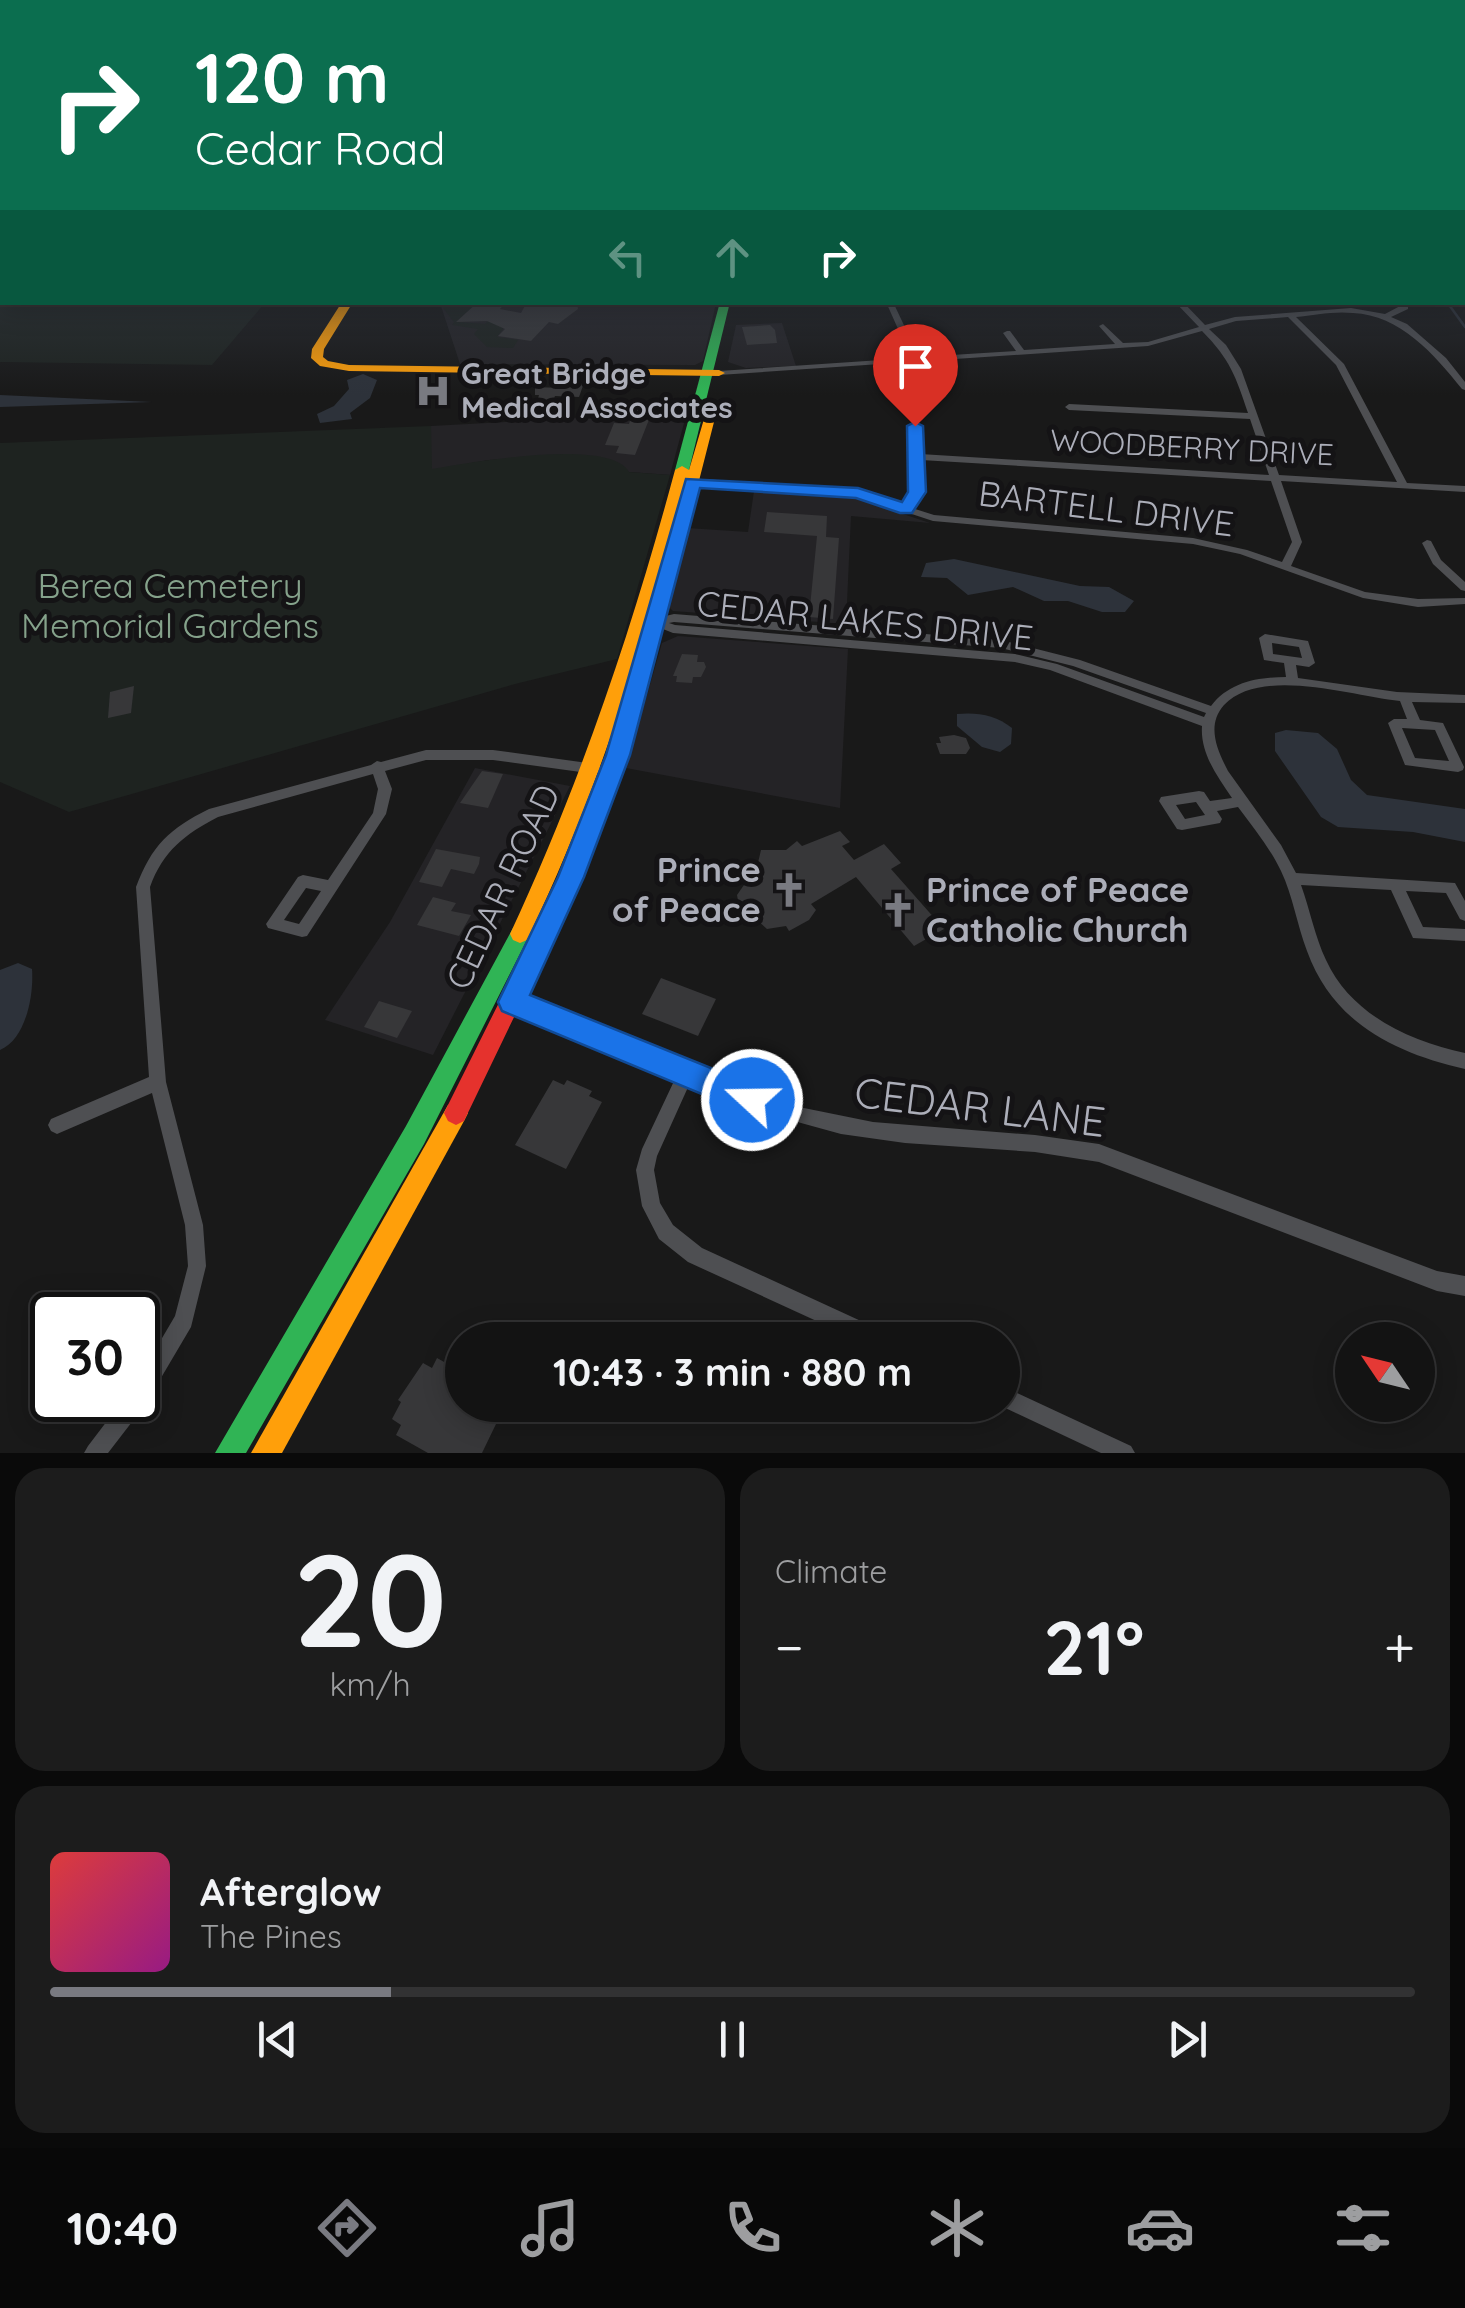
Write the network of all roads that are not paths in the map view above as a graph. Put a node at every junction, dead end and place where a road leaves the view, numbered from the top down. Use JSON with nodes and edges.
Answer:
{"nodes":[{"id":1,"x":346,"y":305,"type":"edge"},
{"id":2,"x":724,"y":305,"type":"edge"},
{"id":3,"x":735,"y":305,"type":"edge"},
{"id":4,"x":890,"y":305,"type":"edge"},
{"id":5,"x":1181,"y":305,"type":"edge"},
{"id":6,"x":1405,"y":308,"type":"dead end"},
{"id":7,"x":1289,"y":314,"type":"junction"},
{"id":8,"x":1386,"y":316,"type":"junction"},
{"id":9,"x":1103,"y":326,"type":"dead end"},
{"id":10,"x":1204,"y":328,"type":"junction"},
{"id":11,"x":1007,"y":333,"type":"dead end"},
{"id":12,"x":1122,"y":346,"type":"junction"},
{"id":13,"x":1022,"y":352,"type":"junction"},
{"id":14,"x":916,"y":359,"type":"junction"},
{"id":15,"x":1446,"y":365,"type":"junction"},
{"id":16,"x":1465,"y":365,"type":"edge"},
{"id":17,"x":713,"y":372,"type":"junction"},
{"id":18,"x":1465,"y":387,"type":"edge"},
{"id":19,"x":1145,"y":396,"type":"dead end"},
{"id":20,"x":1069,"y":407,"type":"dead end"},
{"id":21,"x":1150,"y":411,"type":"junction"},
{"id":22,"x":1252,"y":416,"type":"junction"},
{"id":23,"x":915,"y":426,"type":"dead end"},
{"id":24,"x":916,"y":458,"type":"junction"},
{"id":25,"x":1276,"y":478,"type":"junction"},
{"id":26,"x":685,"y":480,"type":"junction"},
{"id":27,"x":1404,"y":486,"type":"junction"},
{"id":28,"x":1465,"y":489,"type":"edge"},
{"id":29,"x":906,"y":510,"type":"junction"},
{"id":30,"x":662,"y":534,"type":"junction"},
{"id":31,"x":1427,"y":543,"type":"dead end"},
{"id":32,"x":1284,"y":568,"type":"junction"},
{"id":33,"x":1465,"y":588,"type":"edge"},
{"id":34,"x":1465,"y":601,"type":"edge"},
{"id":35,"x":657,"y":622,"type":"junction"},
{"id":36,"x":632,"y":645,"type":"junction"},
{"id":37,"x":1288,"y":660,"type":"dead end"},
{"id":38,"x":1294,"y":682,"type":"junction"},
{"id":39,"x":1404,"y":698,"type":"junction"},
{"id":40,"x":1465,"y":699,"type":"edge"},
{"id":41,"x":1210,"y":717,"type":"junction"},
{"id":42,"x":1415,"y":724,"type":"junction"},
{"id":43,"x":377,"y":766,"type":"junction"},
{"id":44,"x":592,"y":768,"type":"junction"},
{"id":45,"x":612,"y":771,"type":"junction"},
{"id":46,"x":1244,"y":800,"type":"junction"},
{"id":47,"x":1206,"y":808,"type":"dead end"},
{"id":48,"x":1292,"y":879,"type":"junction"},
{"id":49,"x":1396,"y":884,"type":"junction"},
{"id":50,"x":331,"y":887,"type":"dead end"},
{"id":51,"x":1465,"y":915,"type":"edge"},
{"id":52,"x":1465,"y":935,"type":"edge"},
{"id":53,"x":512,"y":1002,"type":"junction"},
{"id":54,"x":486,"y":1003,"type":"junction"},
{"id":55,"x":1465,"y":1061,"type":"edge"},
{"id":56,"x":686,"y":1074,"type":"junction"},
{"id":57,"x":158,"y":1082,"type":"junction"},
{"id":58,"x":57,"y":1125,"type":"dead end"},
{"id":59,"x":1465,"y":1286,"type":"edge"},
{"id":60,"x":841,"y":1322,"type":"edge"},
{"id":61,"x":160,"y":1360,"type":"edge"},
{"id":62,"x":1020,"y":1404,"type":"edge"},
{"id":63,"x":119,"y":1422,"type":"edge"},
{"id":64,"x":95,"y":1453,"type":"edge"},
{"id":65,"x":230,"y":1453,"type":"edge"},
{"id":66,"x":266,"y":1453,"type":"edge"},
{"id":67,"x":1124,"y":1453,"type":"edge"}],
"edges":[{"from":1,"to":17,"type":"main road"},
{"from":2,"to":17,"type":"main road","name":"CEDAR ROAD"},
{"from":3,"to":17,"type":"main road","name":"CEDAR ROAD"},
{"from":4,"to":14,"type":"street"},
{"from":5,"to":10,"type":"street"},
{"from":6,"to":8,"type":"street"},
{"from":7,"to":8,"type":"street"},
{"from":7,"to":10,"type":"street"},
{"from":7,"to":27,"type":"street"},
{"from":8,"to":15,"type":"street"},
{"from":9,"to":12,"type":"street"},
{"from":10,"to":12,"type":"street"},
{"from":10,"to":22,"type":"street"},
{"from":11,"to":13,"type":"street"},
{"from":12,"to":13,"type":"street"},
{"from":13,"to":14,"type":"street"},
{"from":14,"to":17,"type":"street"},
{"from":15,"to":16,"type":"street"},
{"from":15,"to":18,"type":"street"},
{"from":17,"to":26,"type":"main road","name":"CEDAR ROAD"},
{"from":19,"to":21,"type":"street"},
{"from":20,"to":21,"type":"street"},
{"from":21,"to":22,"type":"street"},
{"from":22,"to":25,"type":"street"},
{"from":23,"to":24,"type":"street"},
{"from":24,"to":25,"type":"street","name":"WOODBERRY DRIVE"},
{"from":24,"to":29,"type":"street"},
{"from":25,"to":27,"type":"street","name":"WOODBERRY DRIVE"},
{"from":25,"to":32,"type":"street"},
{"from":26,"to":29,"type":"street","name":"BARTELL DRIVE"},
{"from":26,"to":30,"type":"main road","name":"CEDAR ROAD"},
{"from":26,"to":35,"type":"main road","name":"CEDAR ROAD"},
{"from":27,"to":28,"type":"street","name":"WOODBERRY DRIVE"},
{"from":29,"to":32,"type":"street","name":"BARTELL DRIVE"},
{"from":30,"to":35,"type":"main road"},
{"from":30,"to":36,"type":"main road","name":"CEDAR ROAD"},
{"from":31,"to":33,"type":"street"},
{"from":32,"to":34,"type":"street","name":"BARTELL DRIVE"},
{"from":35,"to":36,"type":"main road"},
{"from":35,"to":41,"type":"street","name":"CEDAR LAKES DRIVE"},
{"from":35,"to":45,"type":"main road","name":"CEDAR ROAD"},
{"from":36,"to":44,"type":"main road","name":"CEDAR ROAD"},
{"from":37,"to":38,"type":"street"},
{"from":38,"to":39,"type":"street"},
{"from":38,"to":41,"type":"street"},
{"from":39,"to":40,"type":"street"},
{"from":39,"to":42,"type":"street"},
{"from":41,"to":46,"type":"street"},
{"from":42,"to":42,"type":"street"},
{"from":43,"to":44,"type":"street"},
{"from":43,"to":50,"type":"street"},
{"from":43,"to":57,"type":"street"},
{"from":44,"to":45,"type":"street"},
{"from":44,"to":54,"type":"main road","name":"CEDAR ROAD"},
{"from":45,"to":53,"type":"main road","name":"CEDAR ROAD"},
{"from":46,"to":47,"type":"street"},
{"from":46,"to":48,"type":"street"},
{"from":48,"to":49,"type":"street"},
{"from":48,"to":55,"type":"street"},
{"from":49,"to":51,"type":"street"},
{"from":49,"to":52,"type":"street"},
{"from":53,"to":54,"type":"street","name":"CEDAR LANE"},
{"from":53,"to":56,"type":"street","name":"CEDAR LANE"},
{"from":53,"to":66,"type":"main road","name":"CEDAR ROAD"},
{"from":54,"to":65,"type":"main road","name":"CEDAR ROAD"},
{"from":56,"to":59,"type":"street","name":"CEDAR LANE"},
{"from":56,"to":60,"type":"street"},
{"from":57,"to":58,"type":"street"},
{"from":57,"to":61,"type":"street"},
{"from":62,"to":67,"type":"street"},
{"from":63,"to":64,"type":"street"}]}
